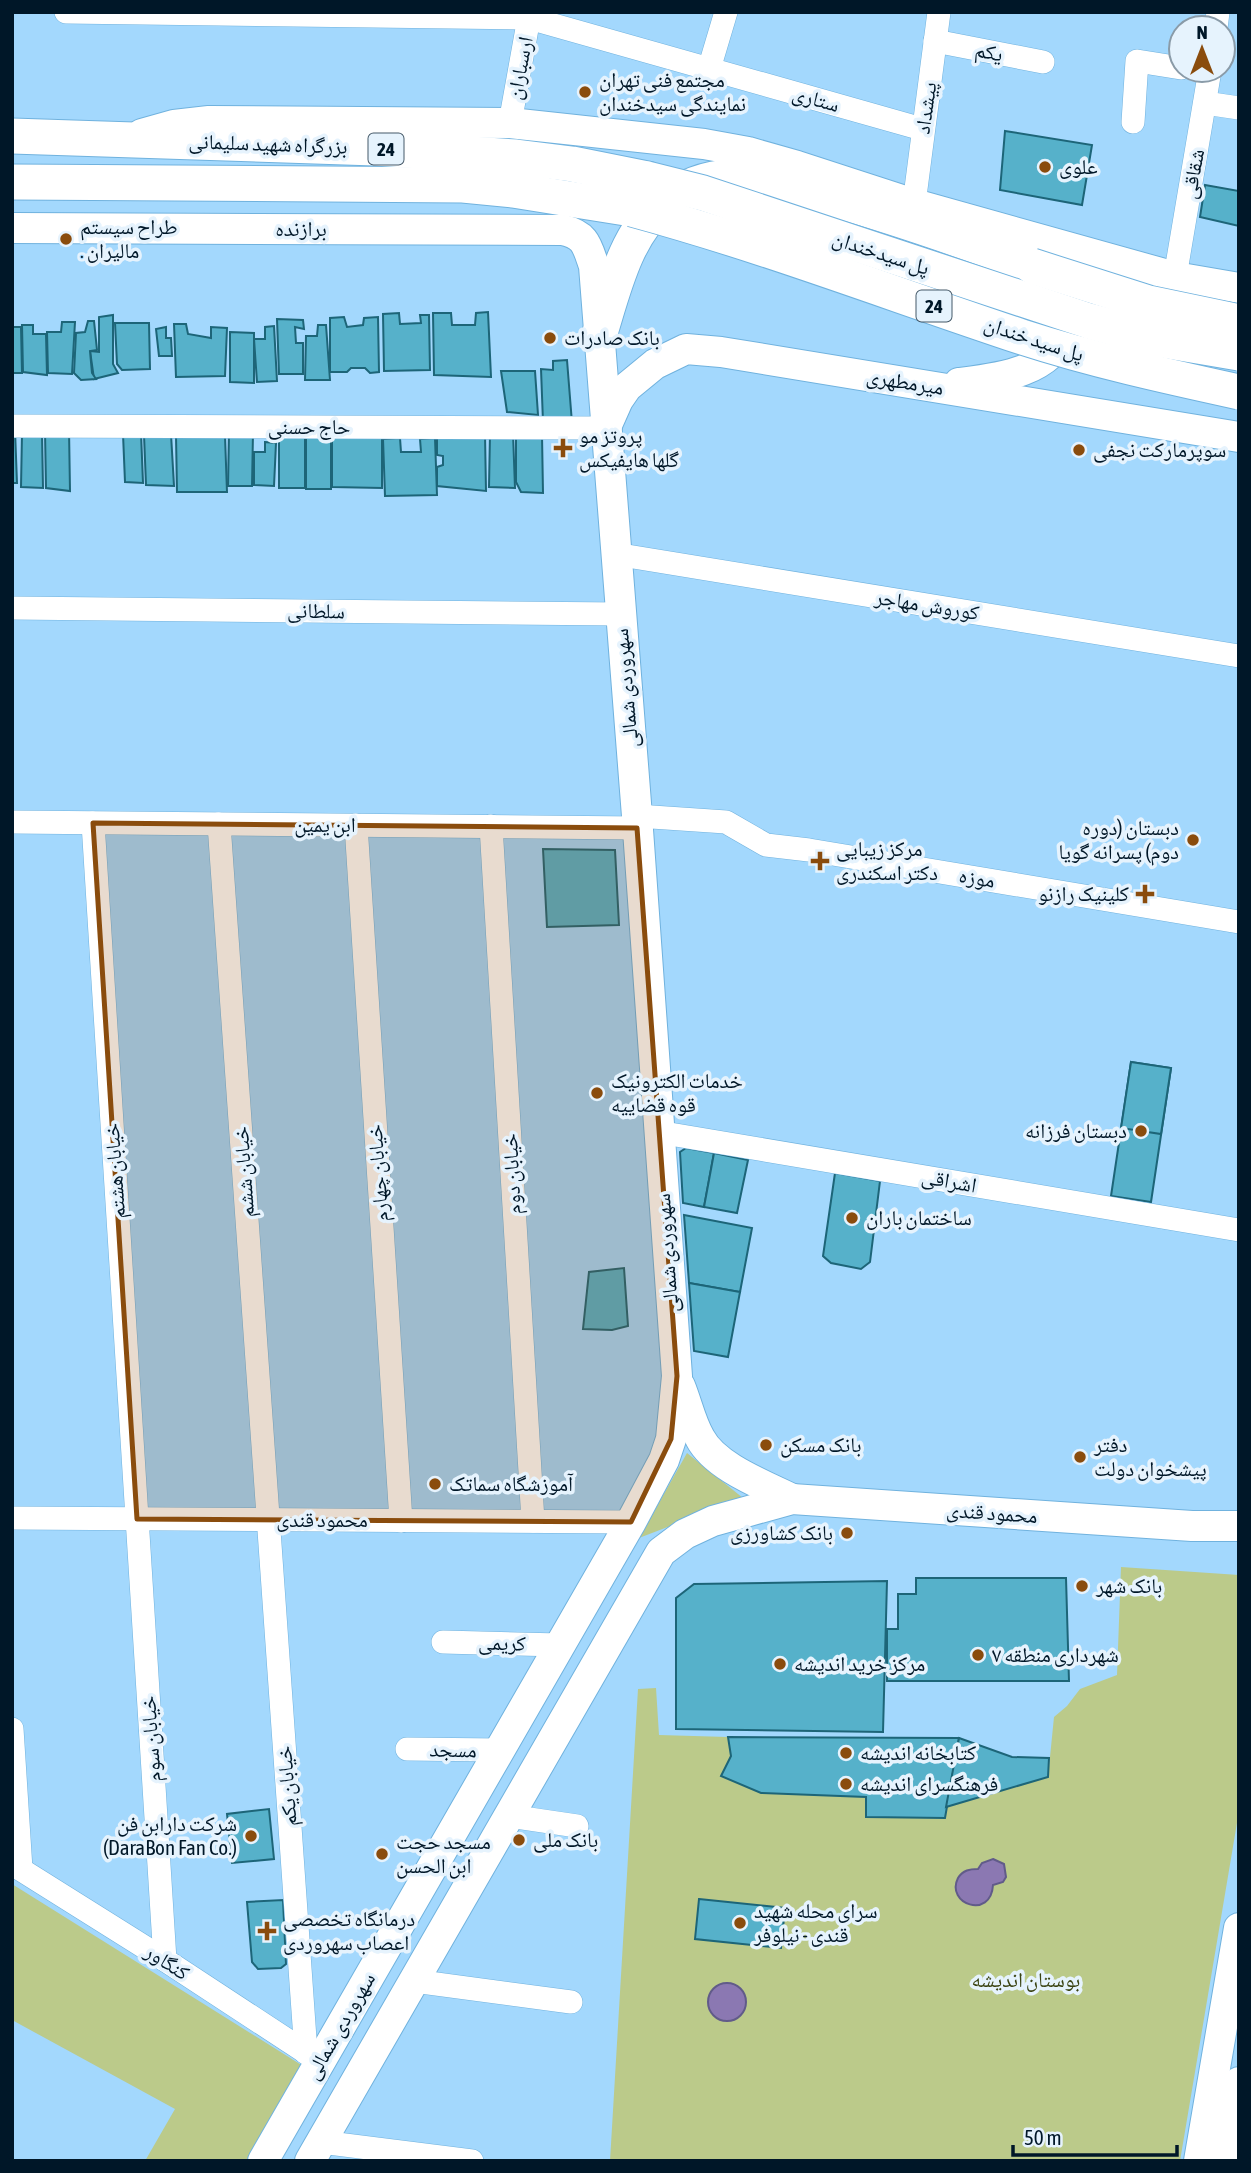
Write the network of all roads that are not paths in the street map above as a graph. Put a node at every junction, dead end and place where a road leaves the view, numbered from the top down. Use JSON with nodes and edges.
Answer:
{"nodes":[{"id":1,"x":66,"y":12,"type":"edge"},
{"id":2,"x":726,"y":12,"type":"edge"},
{"id":3,"x":939,"y":12,"type":"edge"},
{"id":4,"x":400,"y":15,"type":"edge"},
{"id":5,"x":530,"y":15,"type":"edge"},
{"id":6,"x":935,"y":41,"type":"junction"},
{"id":7,"x":1043,"y":62,"type":"dead end"},
{"id":8,"x":1167,"y":66,"type":"edge"},
{"id":9,"x":709,"y":69,"type":"junction"},
{"id":10,"x":1205,"y":84,"type":"edge"},
{"id":11,"x":1205,"y":103,"type":"junction"},
{"id":12,"x":1239,"y":108,"type":"edge"},
{"id":13,"x":1133,"y":122,"type":"dead end"},
{"id":14,"x":510,"y":123,"type":"junction"},
{"id":15,"x":922,"y":129,"type":"junction"},
{"id":16,"x":12,"y":136,"type":"edge"},
{"id":17,"x":123,"y":139,"type":"junction"},
{"id":18,"x":12,"y":182,"type":"edge"},
{"id":19,"x":640,"y":194,"type":"junction"},
{"id":20,"x":914,"y":204,"type":"junction"},
{"id":21,"x":12,"y":228,"type":"edge"},
{"id":22,"x":585,"y":242,"type":"joint"},
{"id":23,"x":1034,"y":251,"type":"junction"},
{"id":24,"x":1175,"y":278,"type":"junction"},
{"id":25,"x":1239,"y":288,"type":"edge"},
{"id":26,"x":1239,"y":322,"type":"edge"},
{"id":27,"x":599,"y":336,"type":"junction"},
{"id":28,"x":1239,"y":353,"type":"edge"},
{"id":29,"x":933,"y":387,"type":"junction"},
{"id":30,"x":1239,"y":393,"type":"edge"},
{"id":31,"x":12,"y":426,"type":"edge"},
{"id":32,"x":606,"y":428,"type":"junction"},
{"id":33,"x":1239,"y":437,"type":"edge"},
{"id":34,"x":615,"y":554,"type":"junction"},
{"id":35,"x":12,"y":608,"type":"edge"},
{"id":36,"x":620,"y":614,"type":"junction"},
{"id":37,"x":1239,"y":656,"type":"edge"},
{"id":38,"x":12,"y":822,"type":"edge"},
{"id":39,"x":637,"y":822,"type":"junction"},
{"id":40,"x":93,"y":823,"type":"junction"},
{"id":41,"x":219,"y":824,"type":"junction"},
{"id":42,"x":356,"y":825,"type":"junction"},
{"id":43,"x":491,"y":826,"type":"junction"},
{"id":44,"x":1239,"y":922,"type":"edge"},
{"id":45,"x":659,"y":1132,"type":"junction"},
{"id":46,"x":1239,"y":1230,"type":"edge"},
{"id":47,"x":677,"y":1377,"type":"junction"},
{"id":48,"x":792,"y":1499,"type":"junction"},
{"id":49,"x":12,"y":1518,"type":"edge"},
{"id":50,"x":137,"y":1519,"type":"junction"},
{"id":51,"x":268,"y":1520,"type":"junction"},
{"id":52,"x":401,"y":1521,"type":"junction"},
{"id":53,"x":533,"y":1521,"type":"junction"},
{"id":54,"x":631,"y":1522,"type":"junction"},
{"id":55,"x":1239,"y":1525,"type":"edge"},
{"id":56,"x":1192,"y":1526,"type":"junction"},
{"id":57,"x":1239,"y":1539,"type":"edge"},
{"id":58,"x":443,"y":1642,"type":"dead end"},
{"id":59,"x":560,"y":1645,"type":"junction"},
{"id":60,"x":12,"y":1729,"type":"edge"},
{"id":61,"x":407,"y":1749,"type":"dead end"},
{"id":62,"x":499,"y":1751,"type":"junction"},
{"id":63,"x":509,"y":1816,"type":"junction"},
{"id":64,"x":577,"y":1826,"type":"dead end"},
{"id":65,"x":17,"y":1867,"type":"edge"},
{"id":66,"x":1239,"y":1928,"type":"edge"},
{"id":67,"x":165,"y":1960,"type":"junction"},
{"id":68,"x":414,"y":1981,"type":"junction"},
{"id":69,"x":571,"y":2002,"type":"dead end"},
{"id":70,"x":313,"y":2057,"type":"junction"},
{"id":71,"x":1239,"y":2082,"type":"edge"},
{"id":72,"x":316,"y":2151,"type":"edge"},
{"id":73,"x":263,"y":2161,"type":"edge"},
{"id":74,"x":472,"y":2161,"type":"edge"},
{"id":75,"x":1199,"y":2161,"type":"edge"},
{"id":76,"x":1226,"y":2161,"type":"edge"}],
"edges":[{"from":1,"to":4,"type":"street","name":"ستاری"},
{"from":2,"to":9,"type":"street"},
{"from":3,"to":6,"type":"street","name":"پیشداد"},
{"from":4,"to":5,"type":"street","name":"ستاری"},
{"from":5,"to":9,"type":"street","name":"ستاری"},
{"from":5,"to":14,"type":"street","name":"ارسباران"},
{"from":6,"to":7,"type":"street","name":"یکم"},
{"from":6,"to":15,"type":"street","name":"پیشداد"},
{"from":8,"to":13,"type":"street"},
{"from":9,"to":15,"type":"street","name":"ستاری"},
{"from":10,"to":11,"type":"street","name":"شقاقی"},
{"from":11,"to":12,"type":"street"},
{"from":11,"to":24,"type":"street","name":"شقاقی"},
{"from":14,"to":17,"type":"main road"},
{"from":14,"to":20,"type":"main road"},
{"from":15,"to":20,"type":"street","name":"پیشداد"},
{"from":16,"to":17,"type":"highway","name":"بزرگراه شهید سلیمانی","number":"24"},
{"from":17,"to":19,"type":"highway","name":"بزرگراه شهید سلیمانی","number":"24"},
{"from":18,"to":19,"type":"highway","name":"بزرگراه شهید سلیمانی","number":"24"},
{"from":19,"to":28,"type":"highway","name":"پل سیدخندان","number":"24","bridge":true},
{"from":19,"to":30,"type":"highway","name":"پل سید خندان","number":"24","bridge":true},
{"from":20,"to":23,"type":"main road"},
{"from":21,"to":22,"type":"main road","name":"برازنده"},
{"from":22,"to":27,"type":"main road","name":"سهروردی شمالی"},
{"from":23,"to":24,"type":"main road"},
{"from":23,"to":26,"type":"highway","bridge":true},
{"from":23,"to":27,"type":"highway"},
{"from":23,"to":29,"type":"main road"},
{"from":24,"to":25,"type":"main road"},
{"from":27,"to":32,"type":"main road","name":"سهروردی شمالی"},
{"from":29,"to":32,"type":"main road","name":"میرمطهری"},
{"from":29,"to":33,"type":"main road","name":"میرمطهری"},
{"from":31,"to":32,"type":"street","name":"حاج حسنی"},
{"from":32,"to":34,"type":"main road","name":"سهروردی شمالی"},
{"from":34,"to":36,"type":"main road","name":"سهروردی شمالی"},
{"from":34,"to":37,"type":"street","name":"کوروش مهاجر"},
{"from":35,"to":36,"type":"street","name":"سلطانی"},
{"from":36,"to":39,"type":"main road","name":"سهروردی شمالی"},
{"from":38,"to":40,"type":"street","name":"ابن یمین"},
{"from":39,"to":43,"type":"street","name":"ابن یمین"},
{"from":39,"to":44,"type":"street","name":"موزه"},
{"from":39,"to":45,"type":"main road","name":"سهروردی شمالی"},
{"from":40,"to":41,"type":"street","name":"ابن یمین"},
{"from":40,"to":50,"type":"street","name":"خیابان هشتم"},
{"from":41,"to":42,"type":"street","name":"ابن یمین"},
{"from":41,"to":51,"type":"street","name":"خیابان ششم"},
{"from":42,"to":43,"type":"street","name":"ابن یمین"},
{"from":42,"to":52,"type":"street","name":"خیابان چهارم"},
{"from":43,"to":53,"type":"street","name":"خیابان دوم"},
{"from":45,"to":46,"type":"street","name":"اشراقی"},
{"from":45,"to":47,"type":"main road","name":"سهروردی شمالی"},
{"from":47,"to":48,"type":"main road"},
{"from":47,"to":54,"type":"main road","name":"سهروردی شمالی"},
{"from":48,"to":56,"type":"main road","name":"محمود قندی"},
{"from":48,"to":63,"type":"main road","name":"سهروردی شمالی"},
{"from":49,"to":50,"type":"street","name":"محمود قندی"},
{"from":50,"to":51,"type":"street","name":"محمود قندی"},
{"from":50,"to":67,"type":"street","name":"خیابان سوم"},
{"from":51,"to":52,"type":"street","name":"محمود قندی"},
{"from":51,"to":70,"type":"street","name":"خیابان یکم"},
{"from":52,"to":53,"type":"street","name":"محمود قندی"},
{"from":53,"to":54,"type":"street","name":"محمود قندی"},
{"from":54,"to":59,"type":"main road","name":"سهروردی شمالی"},
{"from":55,"to":56,"type":"main road","name":"محمود قندی"},
{"from":56,"to":57,"type":"main road","name":"محمود قندی"},
{"from":58,"to":59,"type":"street","name":"کریمی"},
{"from":59,"to":62,"type":"main road","name":"سهروردی شمالی"},
{"from":60,"to":65,"type":"street"},
{"from":61,"to":62,"type":"street","name":"مسجد"},
{"from":62,"to":70,"type":"main road","name":"سهروردی شمالی"},
{"from":63,"to":64,"type":"street"},
{"from":63,"to":68,"type":"main road","name":"سهروردی شمالی"},
{"from":65,"to":67,"type":"street","name":"کنگاور"},
{"from":66,"to":75,"type":"main road"},
{"from":67,"to":70,"type":"street","name":"کنگاور"},
{"from":68,"to":69,"type":"street"},
{"from":68,"to":72,"type":"main road","name":"سهروردی شمالی"},
{"from":70,"to":73,"type":"main road","name":"سهروردی شمالی"},
{"from":71,"to":76,"type":"main road"},
{"from":72,"to":74,"type":"street"}]}
